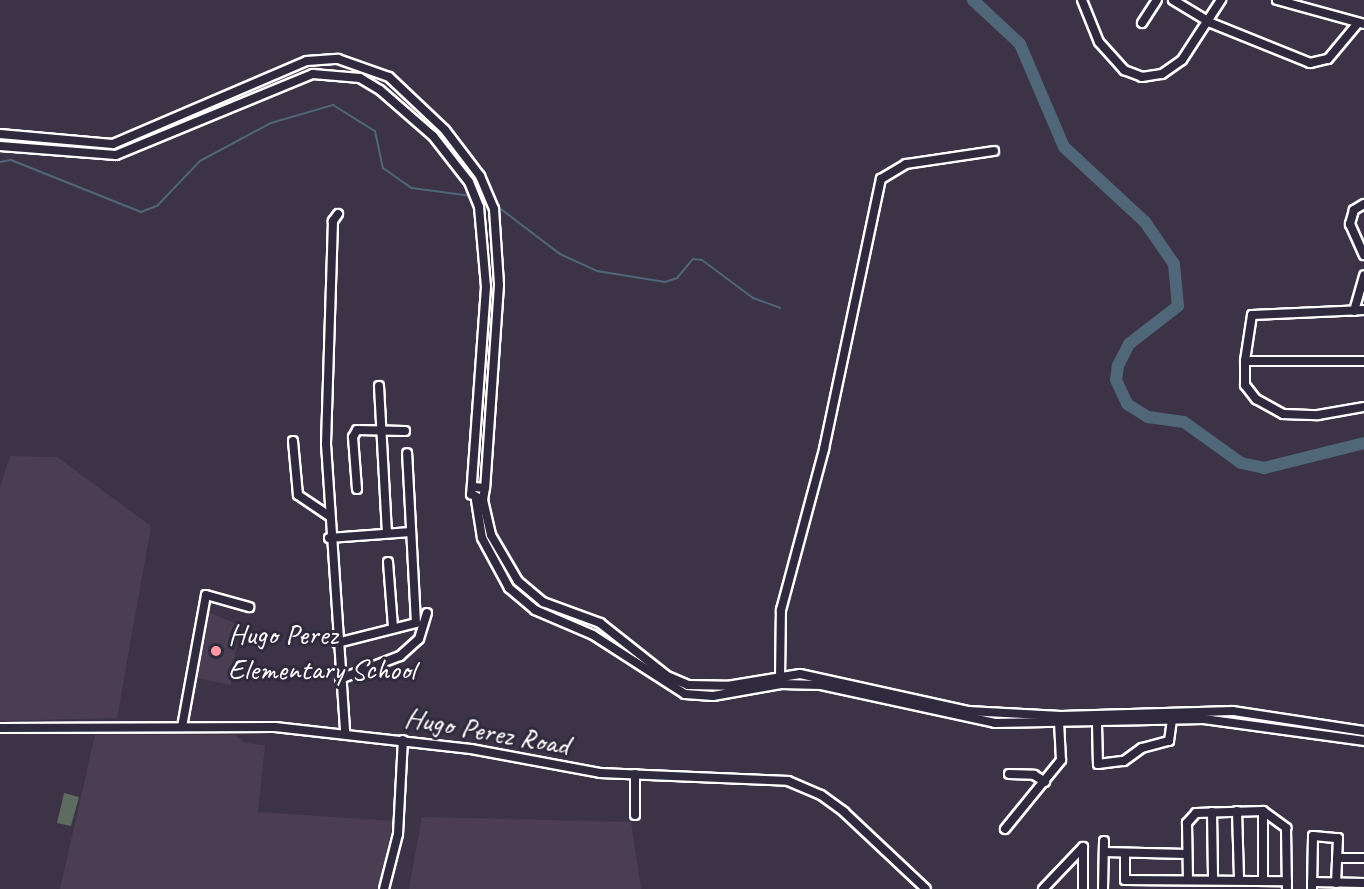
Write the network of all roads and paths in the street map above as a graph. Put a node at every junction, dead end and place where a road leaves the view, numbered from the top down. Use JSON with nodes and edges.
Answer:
{"nodes":[{"id":1,"x":1082,"y":0,"type":"edge"},
{"id":2,"x":1156,"y":0,"type":"edge"},
{"id":3,"x":1173,"y":0,"type":"edge"},
{"id":4,"x":1221,"y":0,"type":"edge"},
{"id":5,"x":1277,"y":0,"type":"edge"},
{"id":6,"x":1142,"y":23,"type":"dead end"},
{"id":7,"x":1211,"y":23,"type":"junction"},
{"id":8,"x":1361,"y":24,"type":"edge"},
{"id":9,"x":0,"y":134,"type":"edge"},
{"id":10,"x":0,"y":146,"type":"edge"},
{"id":11,"x":994,"y":151,"type":"dead end"},
{"id":12,"x":1364,"y":204,"type":"edge"},
{"id":13,"x":338,"y":214,"type":"dead end"},
{"id":14,"x":1364,"y":255,"type":"edge"},
{"id":15,"x":1364,"y":275,"type":"edge"},
{"id":16,"x":1364,"y":310,"type":"edge"},
{"id":17,"x":1354,"y":311,"type":"junction"},
{"id":18,"x":1245,"y":361,"type":"junction"},
{"id":19,"x":1364,"y":361,"type":"edge"},
{"id":20,"x":379,"y":386,"type":"dead end"},
{"id":21,"x":1364,"y":407,"type":"edge"},
{"id":22,"x":380,"y":429,"type":"junction"},
{"id":23,"x":405,"y":431,"type":"dead end"},
{"id":24,"x":293,"y":441,"type":"dead end"},
{"id":25,"x":407,"y":453,"type":"dead end"},
{"id":26,"x":474,"y":487,"type":"junction"},
{"id":27,"x":485,"y":488,"type":"junction"},
{"id":28,"x":357,"y":489,"type":"dead end"},
{"id":29,"x":480,"y":500,"type":"junction"},
{"id":30,"x":328,"y":516,"type":"junction"},
{"id":31,"x":411,"y":532,"type":"junction"},
{"id":32,"x":387,"y":533,"type":"junction"},
{"id":33,"x":329,"y":538,"type":"junction"},
{"id":34,"x":388,"y":562,"type":"dead end"},
{"id":35,"x":249,"y":607,"type":"dead end"},
{"id":36,"x":427,"y":613,"type":"dead end"},
{"id":37,"x":393,"y":627,"type":"junction"},
{"id":38,"x":337,"y":643,"type":"junction"},
{"id":39,"x":779,"y":675,"type":"junction"},
{"id":40,"x":340,"y":679,"type":"junction"},
{"id":41,"x":780,"y":684,"type":"junction"},
{"id":42,"x":686,"y":689,"type":"junction"},
{"id":43,"x":1172,"y":720,"type":"junction"},
{"id":44,"x":1097,"y":724,"type":"junction"},
{"id":45,"x":1059,"y":726,"type":"junction"},
{"id":46,"x":182,"y":727,"type":"junction"},
{"id":47,"x":0,"y":728,"type":"edge"},
{"id":48,"x":1364,"y":731,"type":"edge"},
{"id":49,"x":345,"y":733,"type":"junction"},
{"id":50,"x":403,"y":740,"type":"junction"},
{"id":51,"x":1364,"y":741,"type":"edge"},
{"id":52,"x":635,"y":774,"type":"junction"},
{"id":53,"x":1009,"y":774,"type":"dead end"},
{"id":54,"x":1045,"y":782,"type":"junction"},
{"id":55,"x":1237,"y":811,"type":"junction"},
{"id":56,"x":1263,"y":811,"type":"junction"},
{"id":57,"x":1212,"y":812,"type":"junction"},
{"id":58,"x":635,"y":815,"type":"dead end"},
{"id":59,"x":1005,"y":829,"type":"dead end"},
{"id":60,"x":1104,"y":841,"type":"dead end"},
{"id":61,"x":1104,"y":852,"type":"junction"},
{"id":62,"x":1125,"y":854,"type":"junction"},
{"id":63,"x":1187,"y":854,"type":"junction"},
{"id":64,"x":1337,"y":858,"type":"junction"},
{"id":65,"x":1364,"y":858,"type":"edge"},
{"id":66,"x":1213,"y":879,"type":"junction"},
{"id":67,"x":1188,"y":880,"type":"junction"},
{"id":68,"x":1239,"y":880,"type":"junction"},
{"id":69,"x":1263,"y":881,"type":"junction"},
{"id":70,"x":1336,"y":883,"type":"junction"},
{"id":71,"x":1364,"y":883,"type":"edge"},
{"id":72,"x":1287,"y":885,"type":"edge"},
{"id":73,"x":1084,"y":886,"type":"edge"},
{"id":74,"x":1312,"y":886,"type":"edge"},
{"id":75,"x":384,"y":889,"type":"edge"},
{"id":76,"x":926,"y":889,"type":"edge"},
{"id":77,"x":1043,"y":889,"type":"edge"},
{"id":78,"x":1077,"y":889,"type":"edge"},
{"id":79,"x":1103,"y":889,"type":"edge"}],
"edges":[{"from":1,"to":7,"type":"street"},
{"from":2,"to":6,"type":"street"},
{"from":3,"to":7,"type":"street"},
{"from":4,"to":7,"type":"street"},
{"from":5,"to":8,"type":"street"},
{"from":7,"to":8,"type":"street"},
{"from":9,"to":27,"type":"street"},
{"from":10,"to":26,"type":"street"},
{"from":11,"to":39,"type":"street"},
{"from":12,"to":14,"type":"street"},
{"from":13,"to":30,"type":"street"},
{"from":15,"to":17,"type":"street"},
{"from":16,"to":17,"type":"street"},
{"from":17,"to":18,"type":"street"},
{"from":18,"to":19,"type":"street"},
{"from":18,"to":21,"type":"street"},
{"from":20,"to":22,"type":"street"},
{"from":22,"to":23,"type":"street"},
{"from":22,"to":28,"type":"street"},
{"from":22,"to":32,"type":"street"},
{"from":24,"to":30,"type":"street"},
{"from":25,"to":31,"type":"street"},
{"from":26,"to":27,"type":"street"},
{"from":26,"to":29,"type":"street"},
{"from":27,"to":29,"type":"street"},
{"from":29,"to":42,"type":"street"},
{"from":29,"to":42,"type":"street"},
{"from":30,"to":33,"type":"street"},
{"from":31,"to":32,"type":"street"},
{"from":31,"to":37,"type":"street"},
{"from":32,"to":33,"type":"street"},
{"from":33,"to":38,"type":"street"},
{"from":34,"to":37,"type":"street"},
{"from":35,"to":46,"type":"street"},
{"from":36,"to":40,"type":"street"},
{"from":37,"to":38,"type":"street"},
{"from":38,"to":40,"type":"street"},
{"from":39,"to":41,"type":"street"},
{"from":39,"to":42,"type":"street"},
{"from":39,"to":48,"type":"street"},
{"from":40,"to":49,"type":"street"},
{"from":41,"to":42,"type":"street"},
{"from":41,"to":45,"type":"street"},
{"from":43,"to":44,"type":"street"},
{"from":43,"to":44,"type":"street"},
{"from":43,"to":51,"type":"street"},
{"from":44,"to":45,"type":"street"},
{"from":45,"to":54,"type":"street"},
{"from":46,"to":47,"type":"street","name":"Hugo Perez Road"},
{"from":46,"to":49,"type":"street","name":"Hugo Perez Road"},
{"from":49,"to":50,"type":"street","name":"Hugo Perez Road"},
{"from":50,"to":52,"type":"street","name":"Hugo Perez Road"},
{"from":50,"to":75,"type":"street"},
{"from":52,"to":58,"type":"street"},
{"from":52,"to":76,"type":"street","name":"Hugo Perez Road"},
{"from":53,"to":54,"type":"street"},
{"from":54,"to":59,"type":"street"},
{"from":55,"to":56,"type":"street"},
{"from":55,"to":57,"type":"street"},
{"from":55,"to":68,"type":"street"},
{"from":56,"to":69,"type":"street"},
{"from":56,"to":72,"type":"street"},
{"from":57,"to":63,"type":"street"},
{"from":57,"to":66,"type":"street"},
{"from":60,"to":61,"type":"street"},
{"from":61,"to":62,"type":"street"},
{"from":61,"to":79,"type":"street"},
{"from":62,"to":63,"type":"street"},
{"from":62,"to":67,"type":"street"},
{"from":63,"to":67,"type":"street"},
{"from":64,"to":65,"type":"street"},
{"from":64,"to":70,"type":"street"},
{"from":64,"to":74,"type":"street"},
{"from":66,"to":67,"type":"street"},
{"from":66,"to":68,"type":"street"},
{"from":68,"to":69,"type":"street"},
{"from":69,"to":72,"type":"street"},
{"from":70,"to":71,"type":"street"},
{"from":70,"to":74,"type":"street"},
{"from":73,"to":77,"type":"street"},
{"from":73,"to":78,"type":"street"}]}
